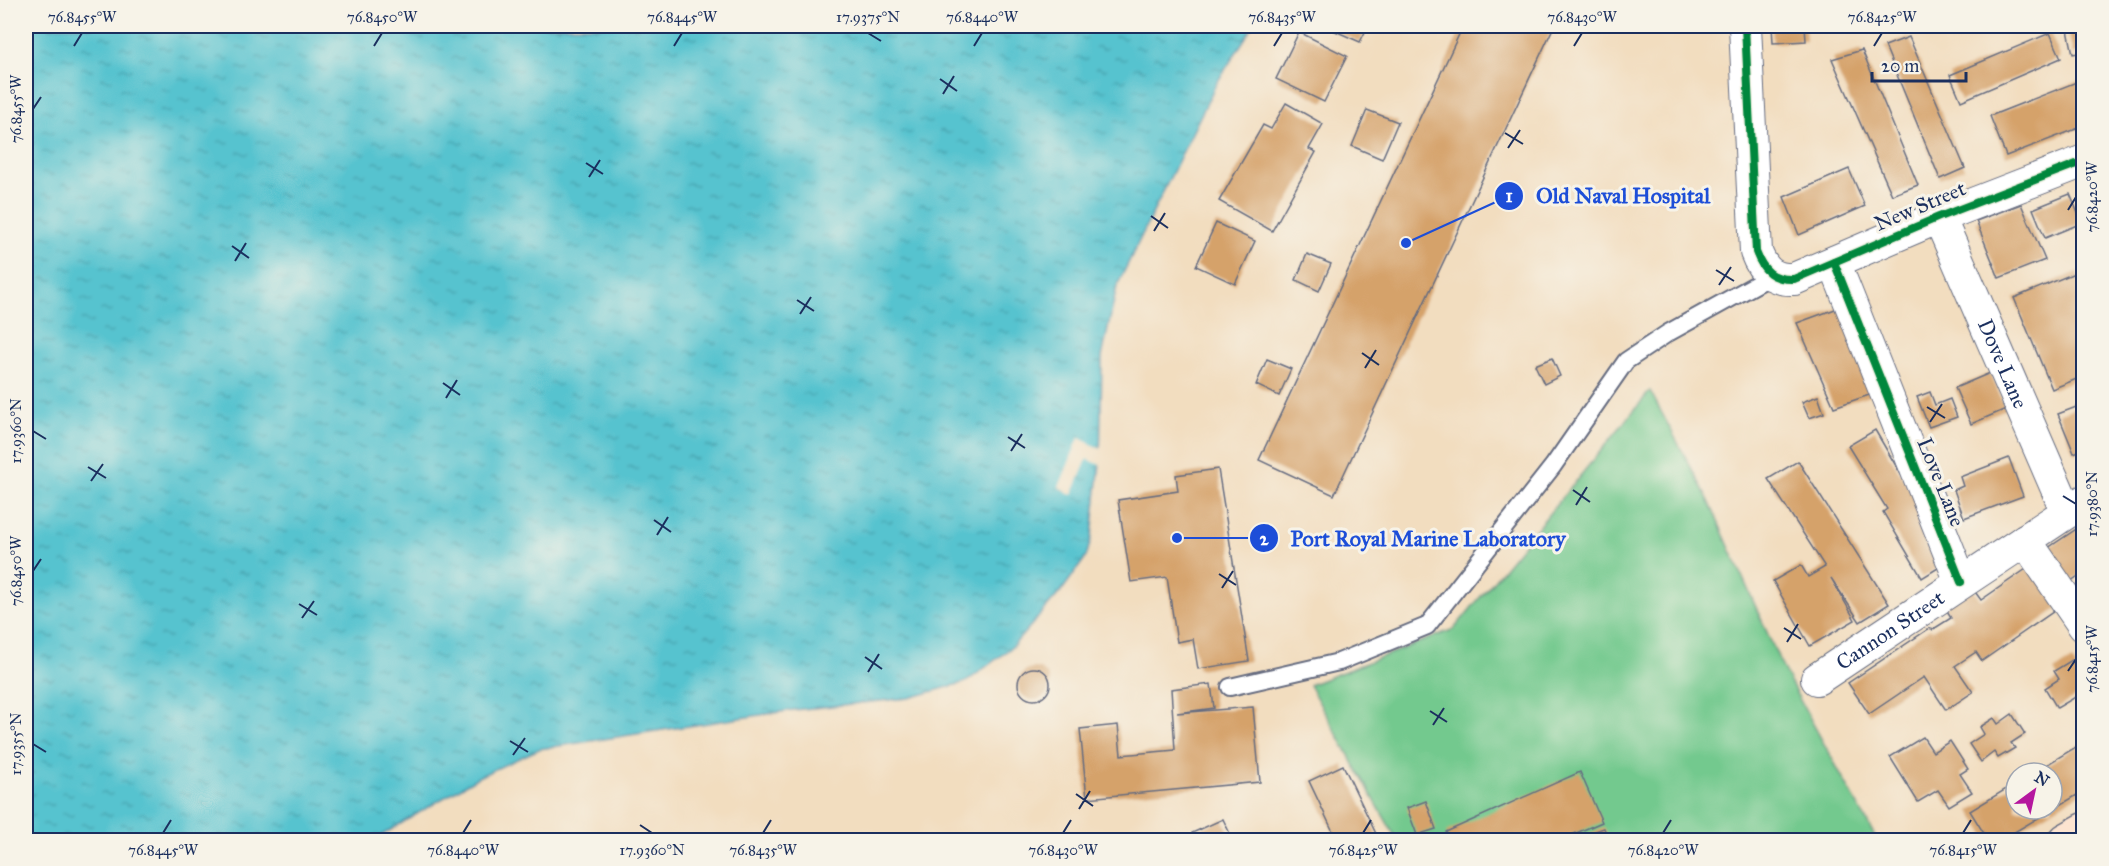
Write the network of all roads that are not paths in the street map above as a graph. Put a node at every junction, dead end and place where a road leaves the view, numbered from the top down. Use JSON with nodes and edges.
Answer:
{"nodes":[{"id":1,"x":1745,"y":26,"type":"edge"},
{"id":2,"x":2084,"y":161,"type":"edge"},
{"id":3,"x":1939,"y":217,"type":"junction"},
{"id":4,"x":1834,"y":262,"type":"junction"},
{"id":5,"x":1771,"y":276,"type":"junction"},
{"id":6,"x":2075,"y":507,"type":"edge"},
{"id":7,"x":2025,"y":540,"type":"junction"},
{"id":8,"x":1961,"y":582,"type":"junction"},
{"id":9,"x":2084,"y":626,"type":"edge"},
{"id":10,"x":1817,"y":679,"type":"dead end"},
{"id":11,"x":1230,"y":687,"type":"dead end"},
{"id":12,"x":2084,"y":830,"type":"edge"},
{"id":13,"x":2066,"y":840,"type":"edge"}],
"edges":[{"from":1,"to":5,"type":"street"},
{"from":2,"to":3,"type":"street","name":"New Street"},
{"from":3,"to":4,"type":"street","name":"New Street"},
{"from":3,"to":6,"type":"street","name":"Dove Lane"},
{"from":4,"to":5,"type":"street","name":"New Street"},
{"from":4,"to":8,"type":"street","name":"Love Lane"},
{"from":5,"to":11,"type":"lane"},
{"from":6,"to":7,"type":"street","name":"Cannon Street"},
{"from":7,"to":8,"type":"street","name":"Cannon Street"},
{"from":7,"to":9,"type":"street"},
{"from":8,"to":10,"type":"street","name":"Cannon Street"},
{"from":12,"to":13,"type":"main road"}]}
